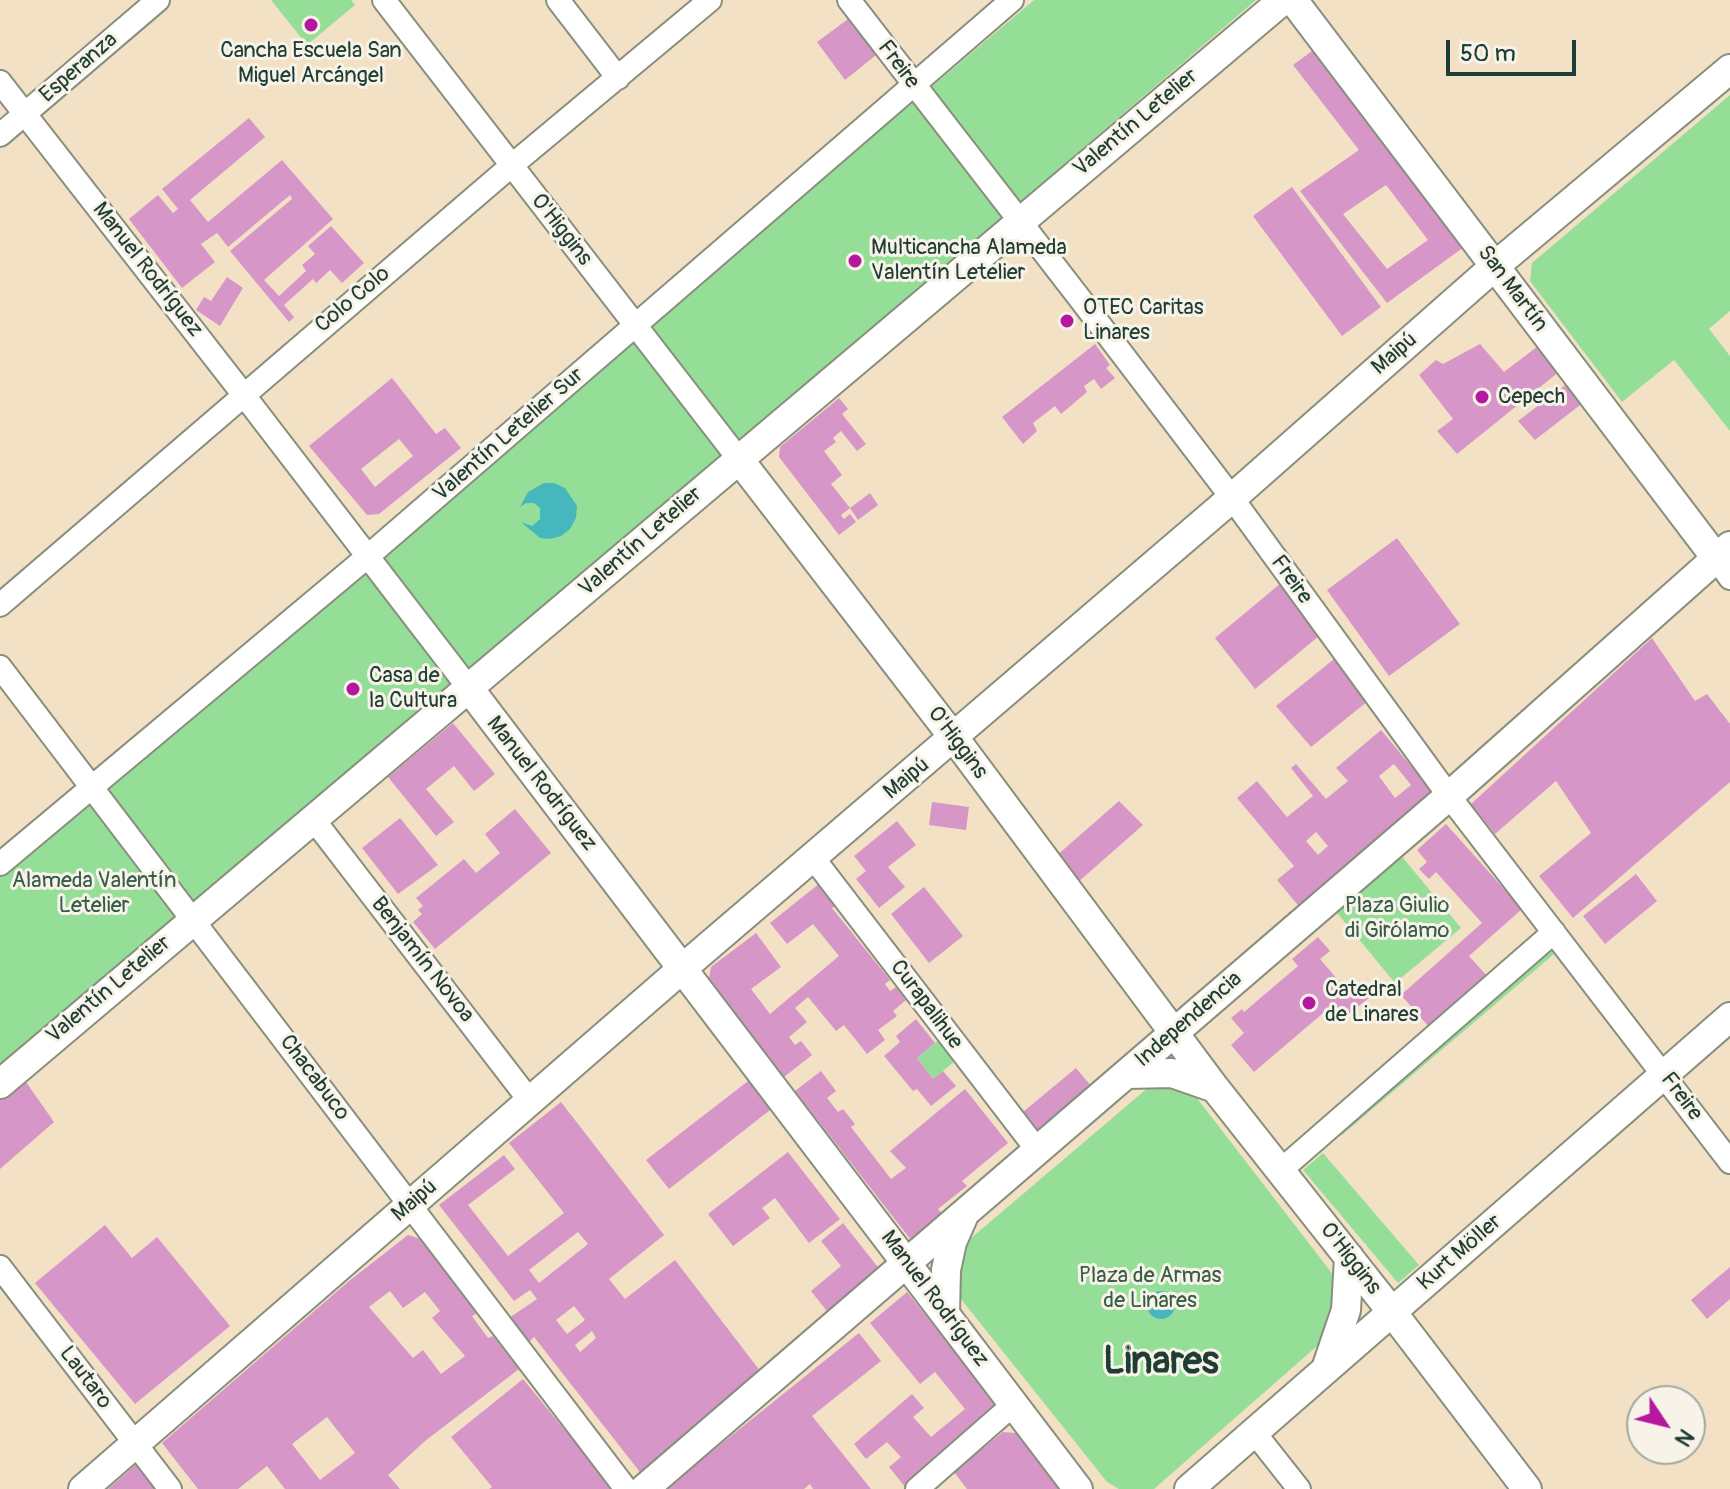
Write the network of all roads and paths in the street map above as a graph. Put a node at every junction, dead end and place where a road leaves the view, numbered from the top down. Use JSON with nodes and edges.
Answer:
{"nodes":[{"id":1,"x":158,"y":0,"type":"edge"},
{"id":2,"x":384,"y":0,"type":"edge"},
{"id":3,"x":558,"y":0,"type":"edge"},
{"id":4,"x":849,"y":0,"type":"edge"},
{"id":5,"x":1012,"y":0,"type":"edge"},
{"id":6,"x":1283,"y":0,"type":"edge"},
{"id":7,"x":1293,"y":0,"type":"edge"},
{"id":8,"x":695,"y":5,"type":"edge"},
{"id":9,"x":1730,"y":69,"type":"edge"},
{"id":10,"x":618,"y":78,"type":"junction"},
{"id":11,"x":0,"y":82,"type":"edge"},
{"id":12,"x":913,"y":85,"type":"junction"},
{"id":13,"x":25,"y":114,"type":"junction"},
{"id":14,"x":0,"y":135,"type":"edge"},
{"id":15,"x":511,"y":166,"type":"junction"},
{"id":16,"x":1021,"y":221,"type":"junction"},
{"id":17,"x":1495,"y":266,"type":"junction"},
{"id":18,"x":636,"y":325,"type":"junction"},
{"id":19,"x":243,"y":394,"type":"junction"},
{"id":20,"x":738,"y":458,"type":"junction"},
{"id":21,"x":1232,"y":498,"type":"junction"},
{"id":22,"x":367,"y":557,"type":"junction"},
{"id":23,"x":1725,"y":561,"type":"edge"},
{"id":24,"x":0,"y":605,"type":"edge"},
{"id":25,"x":0,"y":667,"type":"edge"},
{"id":26,"x":468,"y":687,"type":"junction"},
{"id":27,"x":954,"y":739,"type":"junction"},
{"id":28,"x":92,"y":787,"type":"junction"},
{"id":29,"x":1449,"y":796,"type":"junction"},
{"id":30,"x":314,"y":820,"type":"junction"},
{"id":31,"x":814,"y":859,"type":"junction"},
{"id":32,"x":0,"y":864,"type":"edge"},
{"id":33,"x":193,"y":919,"type":"junction"},
{"id":34,"x":1554,"y":932,"type":"junction"},
{"id":35,"x":683,"y":968,"type":"junction"},
{"id":36,"x":1730,"y":1017,"type":"edge"},
{"id":37,"x":1173,"y":1033,"type":"junction"},
{"id":38,"x":1127,"y":1074,"type":"junction"},
{"id":39,"x":1663,"y":1075,"type":"junction"},
{"id":40,"x":0,"y":1084,"type":"edge"},
{"id":41,"x":1215,"y":1088,"type":"junction"},
{"id":42,"x":530,"y":1101,"type":"junction"},
{"id":43,"x":1038,"y":1151,"type":"junction"},
{"id":44,"x":1730,"y":1162,"type":"edge"},
{"id":45,"x":1281,"y":1170,"type":"junction"},
{"id":46,"x":410,"y":1205,"type":"junction"},
{"id":47,"x":963,"y":1216,"type":"junction"},
{"id":48,"x":1349,"y":1257,"type":"junction"},
{"id":49,"x":907,"y":1264,"type":"junction"},
{"id":50,"x":0,"y":1267,"type":"edge"},
{"id":51,"x":1392,"y":1312,"type":"junction"},
{"id":52,"x":945,"y":1314,"type":"junction"},
{"id":53,"x":1325,"y":1371,"type":"junction"},
{"id":54,"x":1014,"y":1404,"type":"junction"},
{"id":55,"x":1254,"y":1432,"type":"junction"},
{"id":56,"x":135,"y":1443,"type":"junction"},
{"id":57,"x":1081,"y":1486,"type":"edge"},
{"id":58,"x":83,"y":1489,"type":"edge"},
{"id":59,"x":170,"y":1489,"type":"edge"},
{"id":60,"x":626,"y":1489,"type":"edge"},
{"id":61,"x":644,"y":1489,"type":"edge"},
{"id":62,"x":917,"y":1489,"type":"edge"},
{"id":63,"x":1189,"y":1489,"type":"edge"},
{"id":64,"x":1299,"y":1489,"type":"edge"},
{"id":65,"x":1527,"y":1489,"type":"edge"}],
"edges":[{"from":1,"to":13,"type":"street","name":"Esperanza"},
{"from":2,"to":15,"type":"street","name":"O'Higgins"},
{"from":3,"to":10,"type":"street"},
{"from":4,"to":12,"type":"street","name":"Freire"},
{"from":5,"to":12,"type":"street","name":"Valentín Letelier Sur"},
{"from":6,"to":16,"type":"main road","name":"Valentín Letelier"},
{"from":7,"to":17,"type":"main road","name":"San Martín"},
{"from":8,"to":10,"type":"street","name":"Colo Colo"},
{"from":9,"to":17,"type":"main road","name":"Maipú"},
{"from":10,"to":15,"type":"street","name":"Colo Colo"},
{"from":11,"to":13,"type":"street","name":"Manuel Rodríguez"},
{"from":12,"to":16,"type":"street","name":"Freire"},
{"from":12,"to":18,"type":"street","name":"Valentín Letelier Sur"},
{"from":13,"to":14,"type":"street","name":"Esperanza"},
{"from":13,"to":19,"type":"street","name":"Manuel Rodríguez"},
{"from":15,"to":18,"type":"street","name":"O'Higgins"},
{"from":15,"to":19,"type":"street","name":"Colo Colo"},
{"from":16,"to":20,"type":"main road","name":"Valentín Letelier"},
{"from":16,"to":21,"type":"street","name":"Freire"},
{"from":17,"to":21,"type":"main road","name":"Maipú"},
{"from":17,"to":23,"type":"main road","name":"San Martín"},
{"from":18,"to":20,"type":"street","name":"O'Higgins"},
{"from":18,"to":22,"type":"street","name":"Valentín Letelier Sur"},
{"from":19,"to":22,"type":"street","name":"Manuel Rodríguez"},
{"from":19,"to":24,"type":"street","name":"Colo Colo"},
{"from":20,"to":26,"type":"main road","name":"Valentín Letelier"},
{"from":20,"to":27,"type":"main road","name":"O'Higgins"},
{"from":21,"to":27,"type":"main road","name":"Maipú"},
{"from":21,"to":29,"type":"street","name":"Freire"},
{"from":22,"to":26,"type":"street","name":"Manuel Rodríguez"},
{"from":22,"to":28,"type":"street","name":"Valentín Letelier Sur"},
{"from":23,"to":29,"type":"main road","name":"Independencia"},
{"from":25,"to":28,"type":"street","name":"Chacabuco"},
{"from":26,"to":30,"type":"main road","name":"Valentín Letelier"},
{"from":26,"to":35,"type":"main road","name":"Manuel Rodríguez"},
{"from":27,"to":31,"type":"main road","name":"Maipú"},
{"from":27,"to":37,"type":"main road","name":"O'Higgins"},
{"from":28,"to":32,"type":"street","name":"Valentín Letelier Sur"},
{"from":28,"to":33,"type":"street","name":"Chacabuco"},
{"from":29,"to":34,"type":"street","name":"Freire"},
{"from":29,"to":37,"type":"main road","name":"Independencia"},
{"from":30,"to":33,"type":"main road","name":"Valentín Letelier"},
{"from":30,"to":42,"type":"street","name":"Benjamín Novoa"},
{"from":31,"to":35,"type":"main road","name":"Maipú"},
{"from":31,"to":43,"type":"street","name":"Curapalihue"},
{"from":33,"to":40,"type":"main road","name":"Valentín Letelier"},
{"from":33,"to":46,"type":"street","name":"Chacabuco"},
{"from":34,"to":39,"type":"street","name":"Freire"},
{"from":34,"to":45,"type":"street"},
{"from":35,"to":42,"type":"main road","name":"Maipú"},
{"from":35,"to":49,"type":"main road","name":"Manuel Rodríguez"},
{"from":36,"to":39,"type":"main road","name":"Kurt Möller"},
{"from":37,"to":38,"type":"main road","name":"Independencia"},
{"from":37,"to":41,"type":"main road","name":"O'Higgins"},
{"from":38,"to":41,"type":"main road"},
{"from":38,"to":43,"type":"main road","name":"Independencia"},
{"from":39,"to":44,"type":"street","name":"Freire"},
{"from":39,"to":51,"type":"main road","name":"Kurt Möller"},
{"from":41,"to":45,"type":"main road","name":"O'Higgins"},
{"from":42,"to":46,"type":"main road","name":"Maipú"},
{"from":43,"to":47,"type":"main road","name":"Independencia"},
{"from":45,"to":48,"type":"main road","name":"O'Higgins"},
{"from":46,"to":56,"type":"main road","name":"Maipú"},
{"from":46,"to":60,"type":"street","name":"Chacabuco"},
{"from":47,"to":49,"type":"main road","name":"Independencia"},
{"from":47,"to":52,"type":"main road"},
{"from":48,"to":51,"type":"main road","name":"O'Higgins"},
{"from":48,"to":53,"type":"main road"},
{"from":49,"to":52,"type":"main road","name":"Manuel Rodríguez"},
{"from":49,"to":61,"type":"main road","name":"Independencia"},
{"from":50,"to":56,"type":"street","name":"Lautaro"},
{"from":51,"to":53,"type":"main road","name":"Kurt Möller"},
{"from":51,"to":65,"type":"main road","name":"O'Higgins"},
{"from":52,"to":54,"type":"main road","name":"Manuel Rodríguez"},
{"from":53,"to":55,"type":"main road","name":"Kurt Möller"},
{"from":54,"to":57,"type":"main road","name":"Manuel Rodríguez"},
{"from":54,"to":62,"type":"street"},
{"from":55,"to":63,"type":"main road","name":"Kurt Möller"},
{"from":55,"to":64,"type":"street"},
{"from":56,"to":58,"type":"main road","name":"Maipú"},
{"from":56,"to":59,"type":"street","name":"Lautaro"}]}
